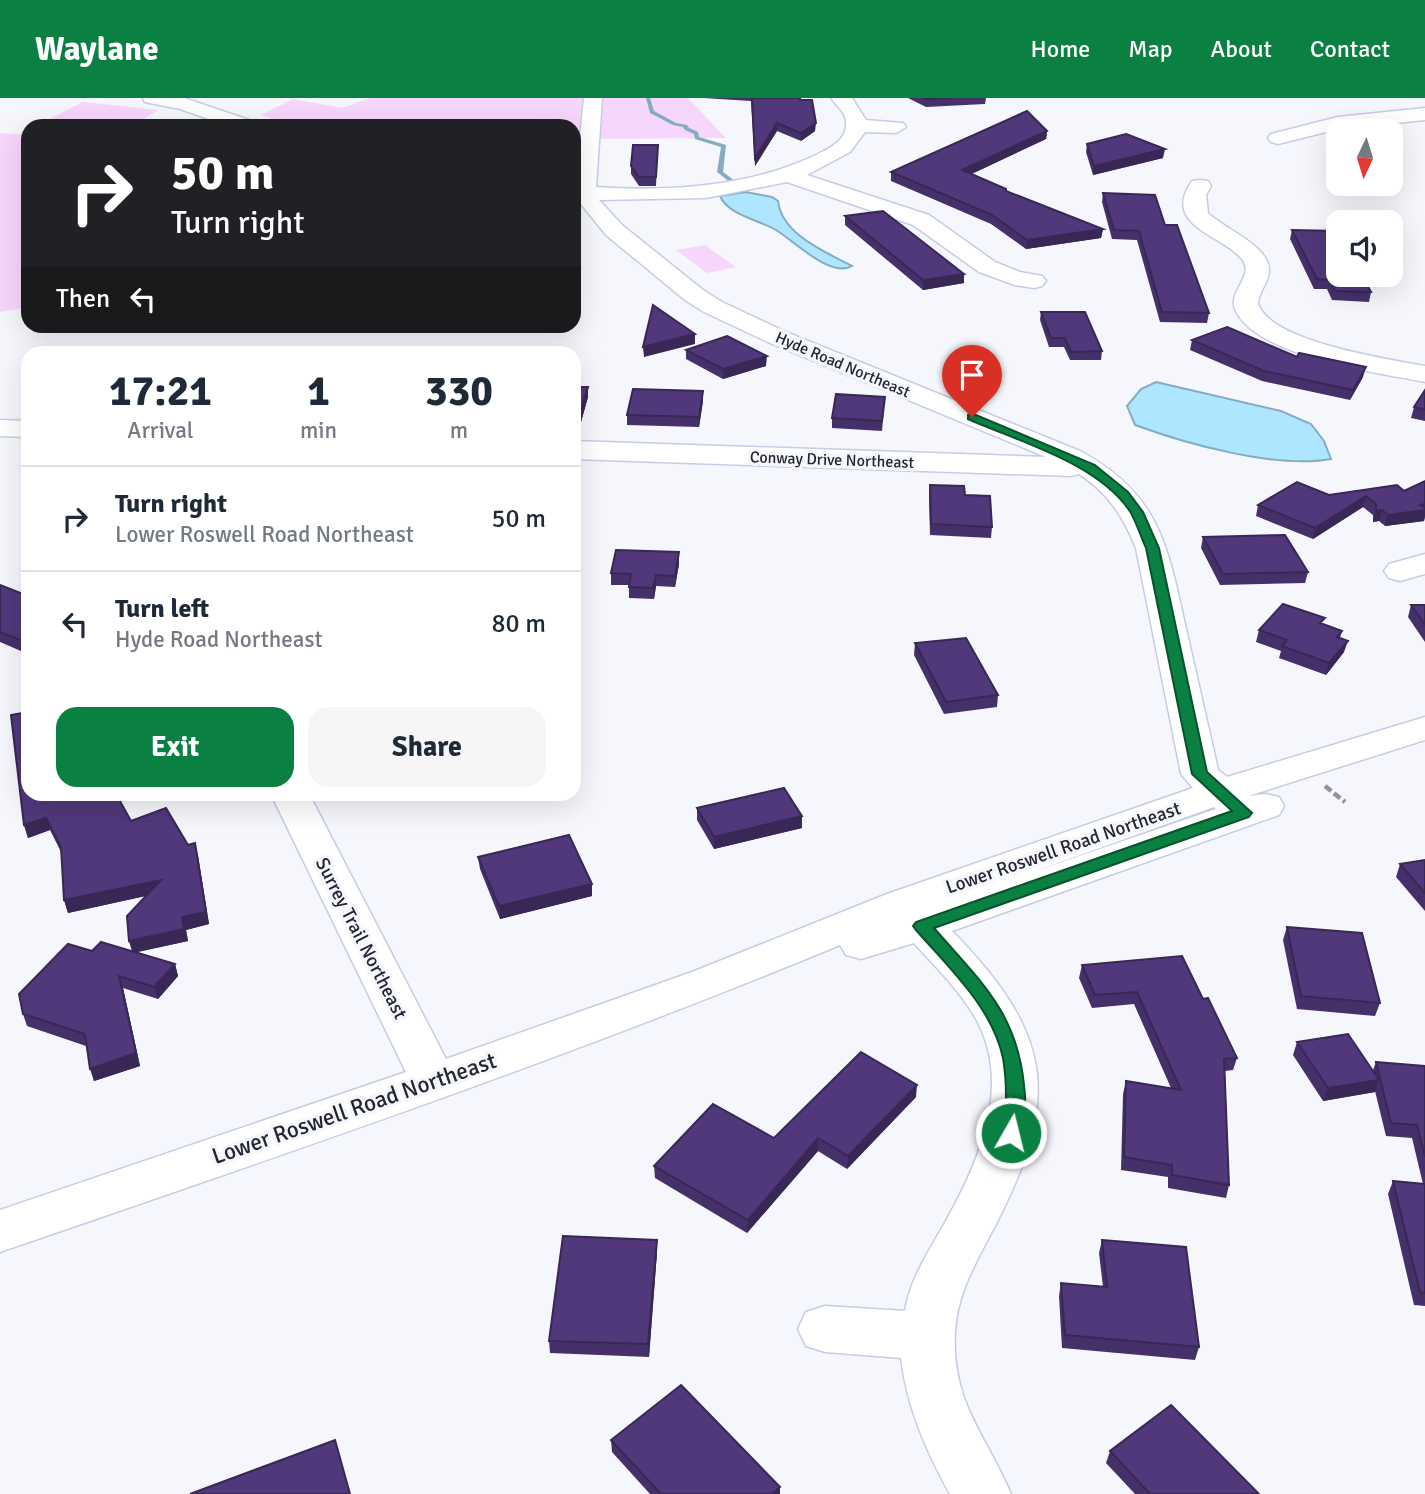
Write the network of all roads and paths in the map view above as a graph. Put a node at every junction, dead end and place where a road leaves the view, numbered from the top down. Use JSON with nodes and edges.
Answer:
{"nodes":[{"id":1,"x":152,"y":98,"type":"edge"},
{"id":2,"x":593,"y":98,"type":"edge"},
{"id":3,"x":840,"y":98,"type":"edge"},
{"id":4,"x":1425,"y":114,"type":"edge"},
{"id":5,"x":228,"y":119,"type":"edge"},
{"id":6,"x":857,"y":126,"type":"junction"},
{"id":7,"x":896,"y":127,"type":"dead end"},
{"id":8,"x":1278,"y":138,"type":"dead end"},
{"id":9,"x":787,"y":175,"type":"junction"},
{"id":10,"x":581,"y":185,"type":"edge"},
{"id":11,"x":1200,"y":186,"type":"dead end"},
{"id":12,"x":581,"y":192,"type":"edge"},
{"id":13,"x":581,"y":193,"type":"edge"},
{"id":14,"x":1034,"y":281,"type":"dead end"},
{"id":15,"x":1425,"y":374,"type":"edge"},
{"id":16,"x":0,"y":428,"type":"edge"},
{"id":17,"x":21,"y":429,"type":"edge"},
{"id":18,"x":581,"y":450,"type":"edge"},
{"id":19,"x":1090,"y":468,"type":"junction"},
{"id":20,"x":1425,"y":728,"type":"edge"},
{"id":21,"x":1425,"y":751,"type":"edge"},
{"id":22,"x":294,"y":801,"type":"edge"},
{"id":23,"x":1232,"y":803,"type":"junction"},
{"id":24,"x":912,"y":915,"type":"junction"},
{"id":25,"x":434,"y":1081,"type":"junction"},
{"id":26,"x":0,"y":1231,"type":"edge"},
{"id":27,"x":825,"y":1329,"type":"dead end"},
{"id":28,"x":928,"y":1336,"type":"junction"},
{"id":29,"x":982,"y":1494,"type":"edge"}],
"edges":[{"from":1,"to":5,"type":"street"},
{"from":2,"to":10,"type":"street"},
{"from":3,"to":6,"type":"street"},
{"from":4,"to":8,"type":"street"},
{"from":6,"to":7,"type":"street"},
{"from":6,"to":9,"type":"street"},
{"from":9,"to":12,"type":"street"},
{"from":9,"to":14,"type":"street"},
{"from":11,"to":15,"type":"street"},
{"from":13,"to":19,"type":"street","name":"Hyde Road Northeast"},
{"from":16,"to":17,"type":"street"},
{"from":18,"to":19,"type":"street","name":"Conway Drive Northeast"},
{"from":19,"to":23,"type":"street","name":"Hyde Road Northeast"},
{"from":20,"to":23,"type":"street","name":"Lower Roswell Road Northeast"},
{"from":21,"to":23,"type":"street","name":"Lower Roswell Road Northeast"},
{"from":22,"to":25,"type":"street","name":"Surrey Trail Northeast"},
{"from":23,"to":24,"type":"street","name":"Lower Roswell Road Northeast"},
{"from":24,"to":25,"type":"street","name":"Lower Roswell Road Northeast"},
{"from":24,"to":28,"type":"street"},
{"from":25,"to":26,"type":"street","name":"Lower Roswell Road Northeast"},
{"from":27,"to":28,"type":"street"},
{"from":28,"to":29,"type":"street"}]}
